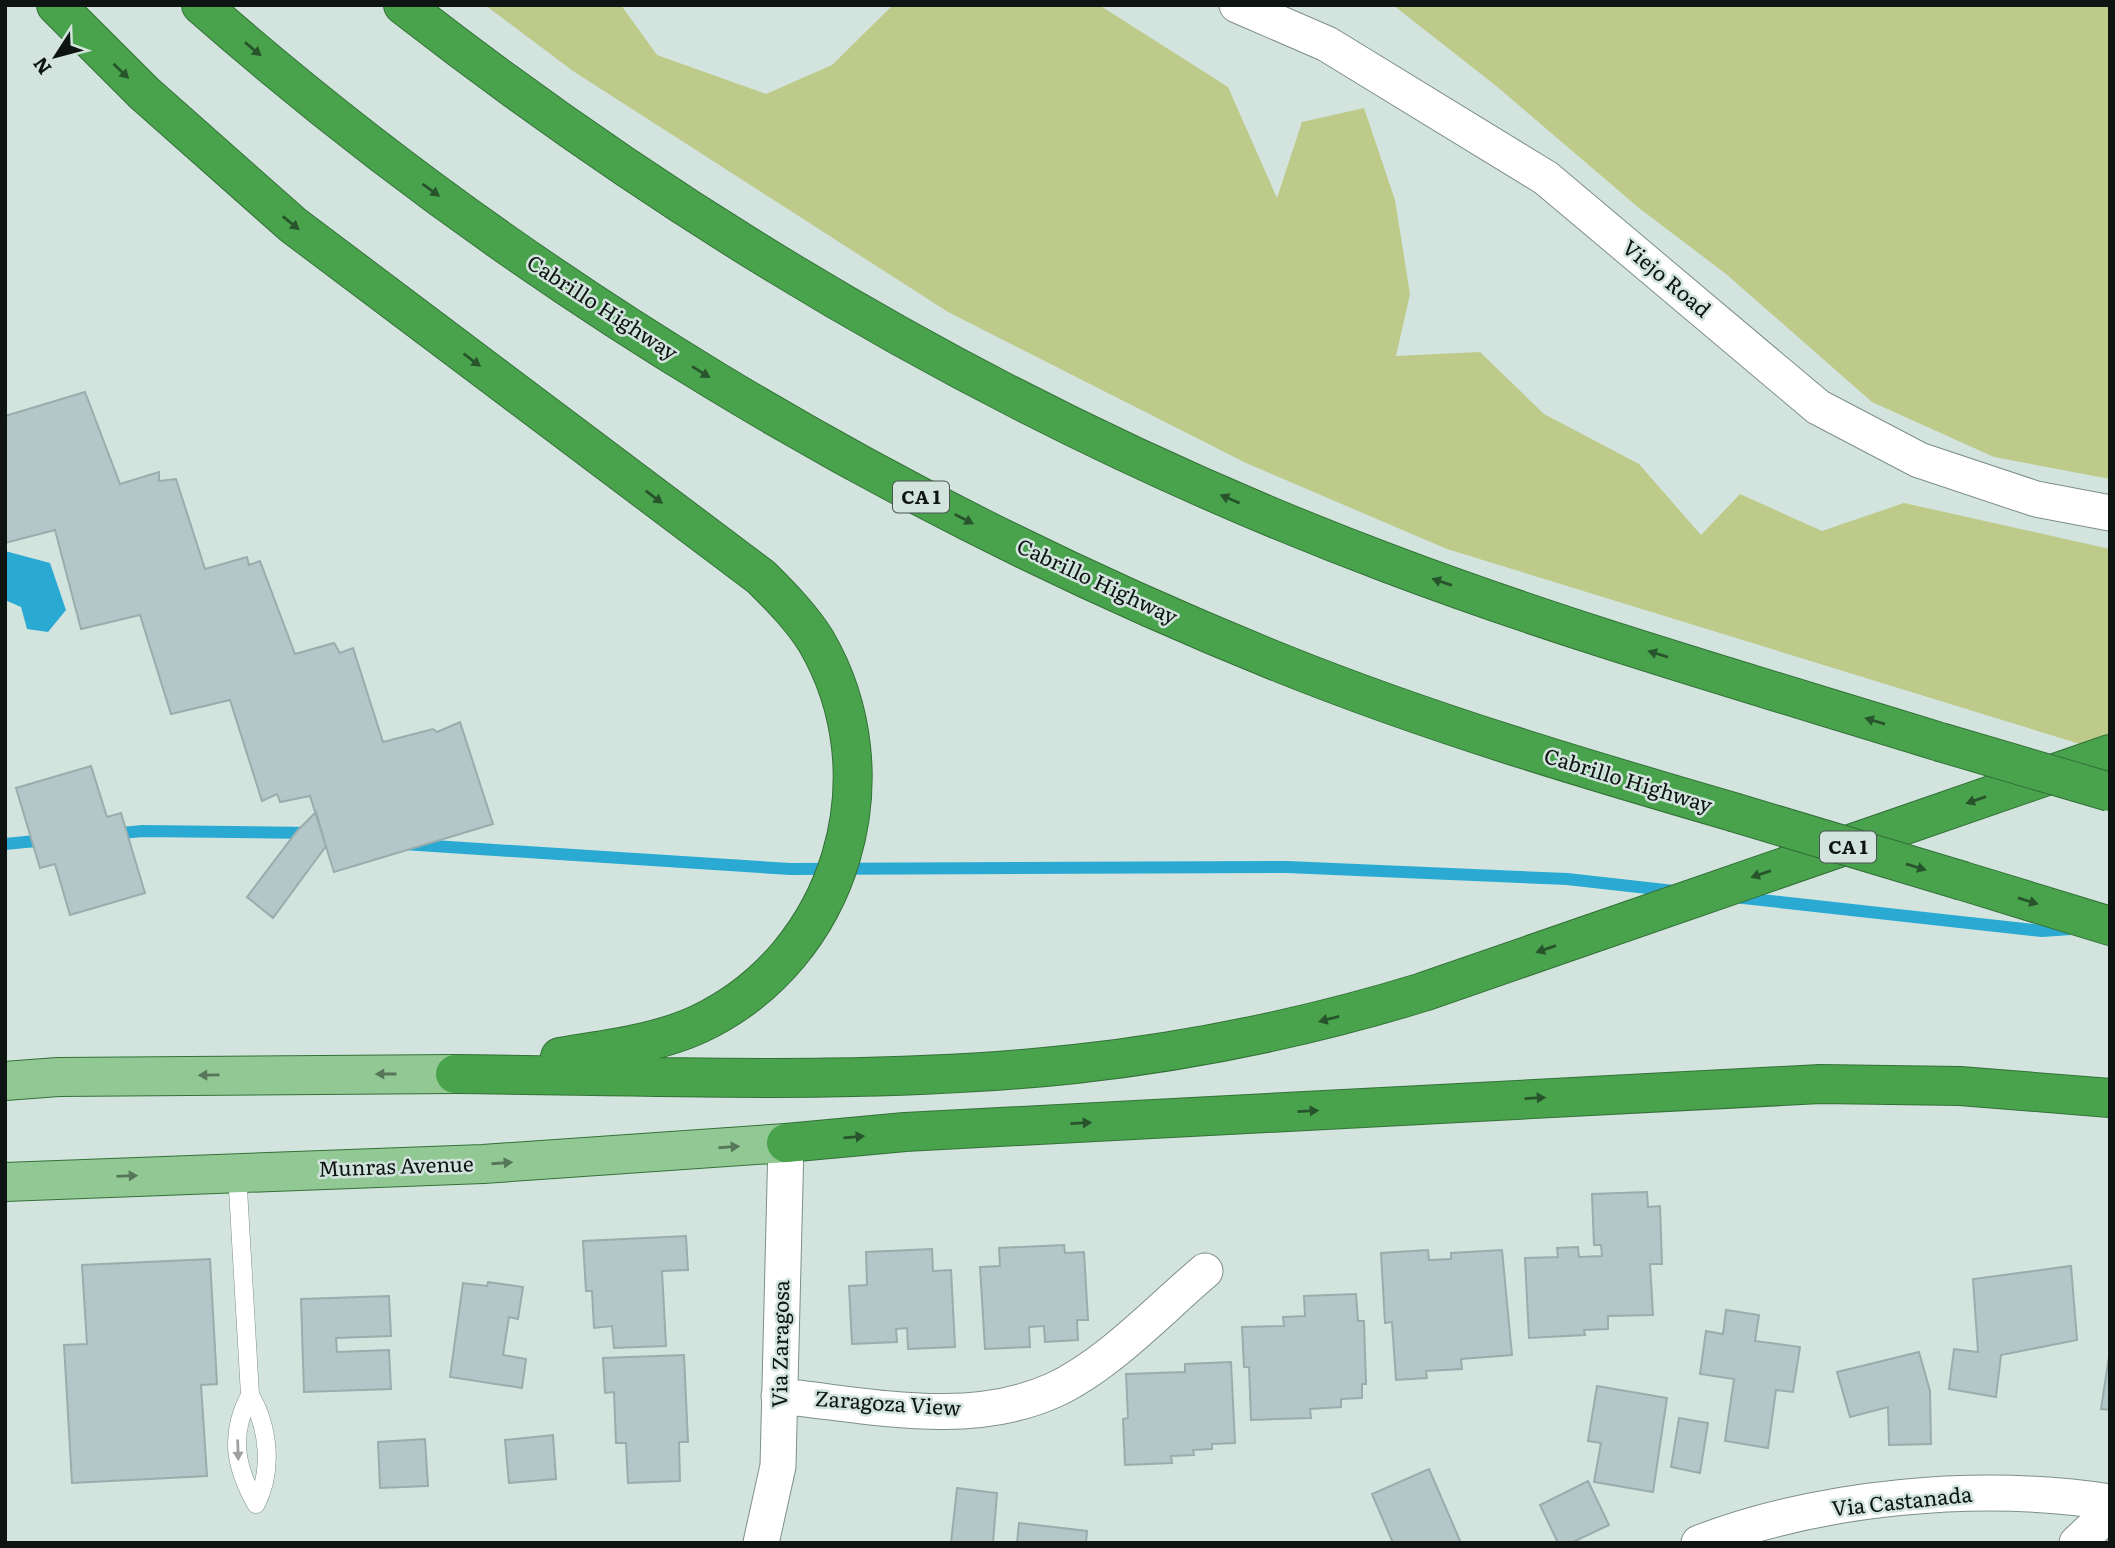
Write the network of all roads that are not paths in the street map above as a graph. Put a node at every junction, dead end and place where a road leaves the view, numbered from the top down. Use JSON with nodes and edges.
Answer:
{"nodes":[{"id":1,"x":56,"y":5,"type":"edge"},
{"id":2,"x":201,"y":5,"type":"edge"},
{"id":3,"x":403,"y":5,"type":"edge"},
{"id":4,"x":1237,"y":5,"type":"edge"},
{"id":5,"x":2110,"y":513,"type":"edge"},
{"id":6,"x":2110,"y":754,"type":"edge"},
{"id":7,"x":2110,"y":792,"type":"edge"},
{"id":8,"x":2110,"y":926,"type":"edge"},
{"id":9,"x":455,"y":1074,"type":"junction"},
{"id":10,"x":5,"y":1081,"type":"edge"},
{"id":11,"x":2110,"y":1098,"type":"edge"},
{"id":12,"x":786,"y":1143,"type":"junction"},
{"id":13,"x":237,"y":1172,"type":"junction"},
{"id":14,"x":5,"y":1182,"type":"edge"},
{"id":15,"x":1205,"y":1271,"type":"dead end"},
{"id":16,"x":250,"y":1395,"type":"junction"},
{"id":17,"x":779,"y":1396,"type":"junction"},
{"id":18,"x":2110,"y":1502,"type":"edge"},
{"id":19,"x":2110,"y":1512,"type":"edge"},
{"id":20,"x":761,"y":1543,"type":"edge"},
{"id":21,"x":1699,"y":1543,"type":"edge"},
{"id":22,"x":2077,"y":1543,"type":"edge"}],
"edges":[{"from":1,"to":9,"type":"highway","one_way":true},
{"from":2,"to":8,"type":"highway","name":"Cabrillo Highway","number":"CA 1","one_way":true,"bridge":true},
{"from":7,"to":3,"type":"highway","one_way":true,"bridge":true},
{"from":4,"to":5,"type":"street","name":"Viejo Road"},
{"from":6,"to":9,"type":"highway","one_way":true},
{"from":9,"to":10,"type":"main road","one_way":true},
{"from":12,"to":11,"type":"highway","one_way":true},
{"from":13,"to":12,"type":"main road","name":"Munras Avenue","one_way":true},
{"from":12,"to":17,"type":"street","name":"Via Zaragosa"},
{"from":14,"to":13,"type":"main road","name":"Munras Avenue","one_way":true},
{"from":13,"to":16,"type":"lane"},
{"from":15,"to":17,"type":"street","name":"Zaragoza View"},
{"from":16,"to":16,"type":"lane","one_way":true},
{"from":17,"to":20,"type":"street","name":"Via Zaragosa"},
{"from":18,"to":21,"type":"street","name":"Via Castanada"},
{"from":19,"to":22,"type":"street"}]}
